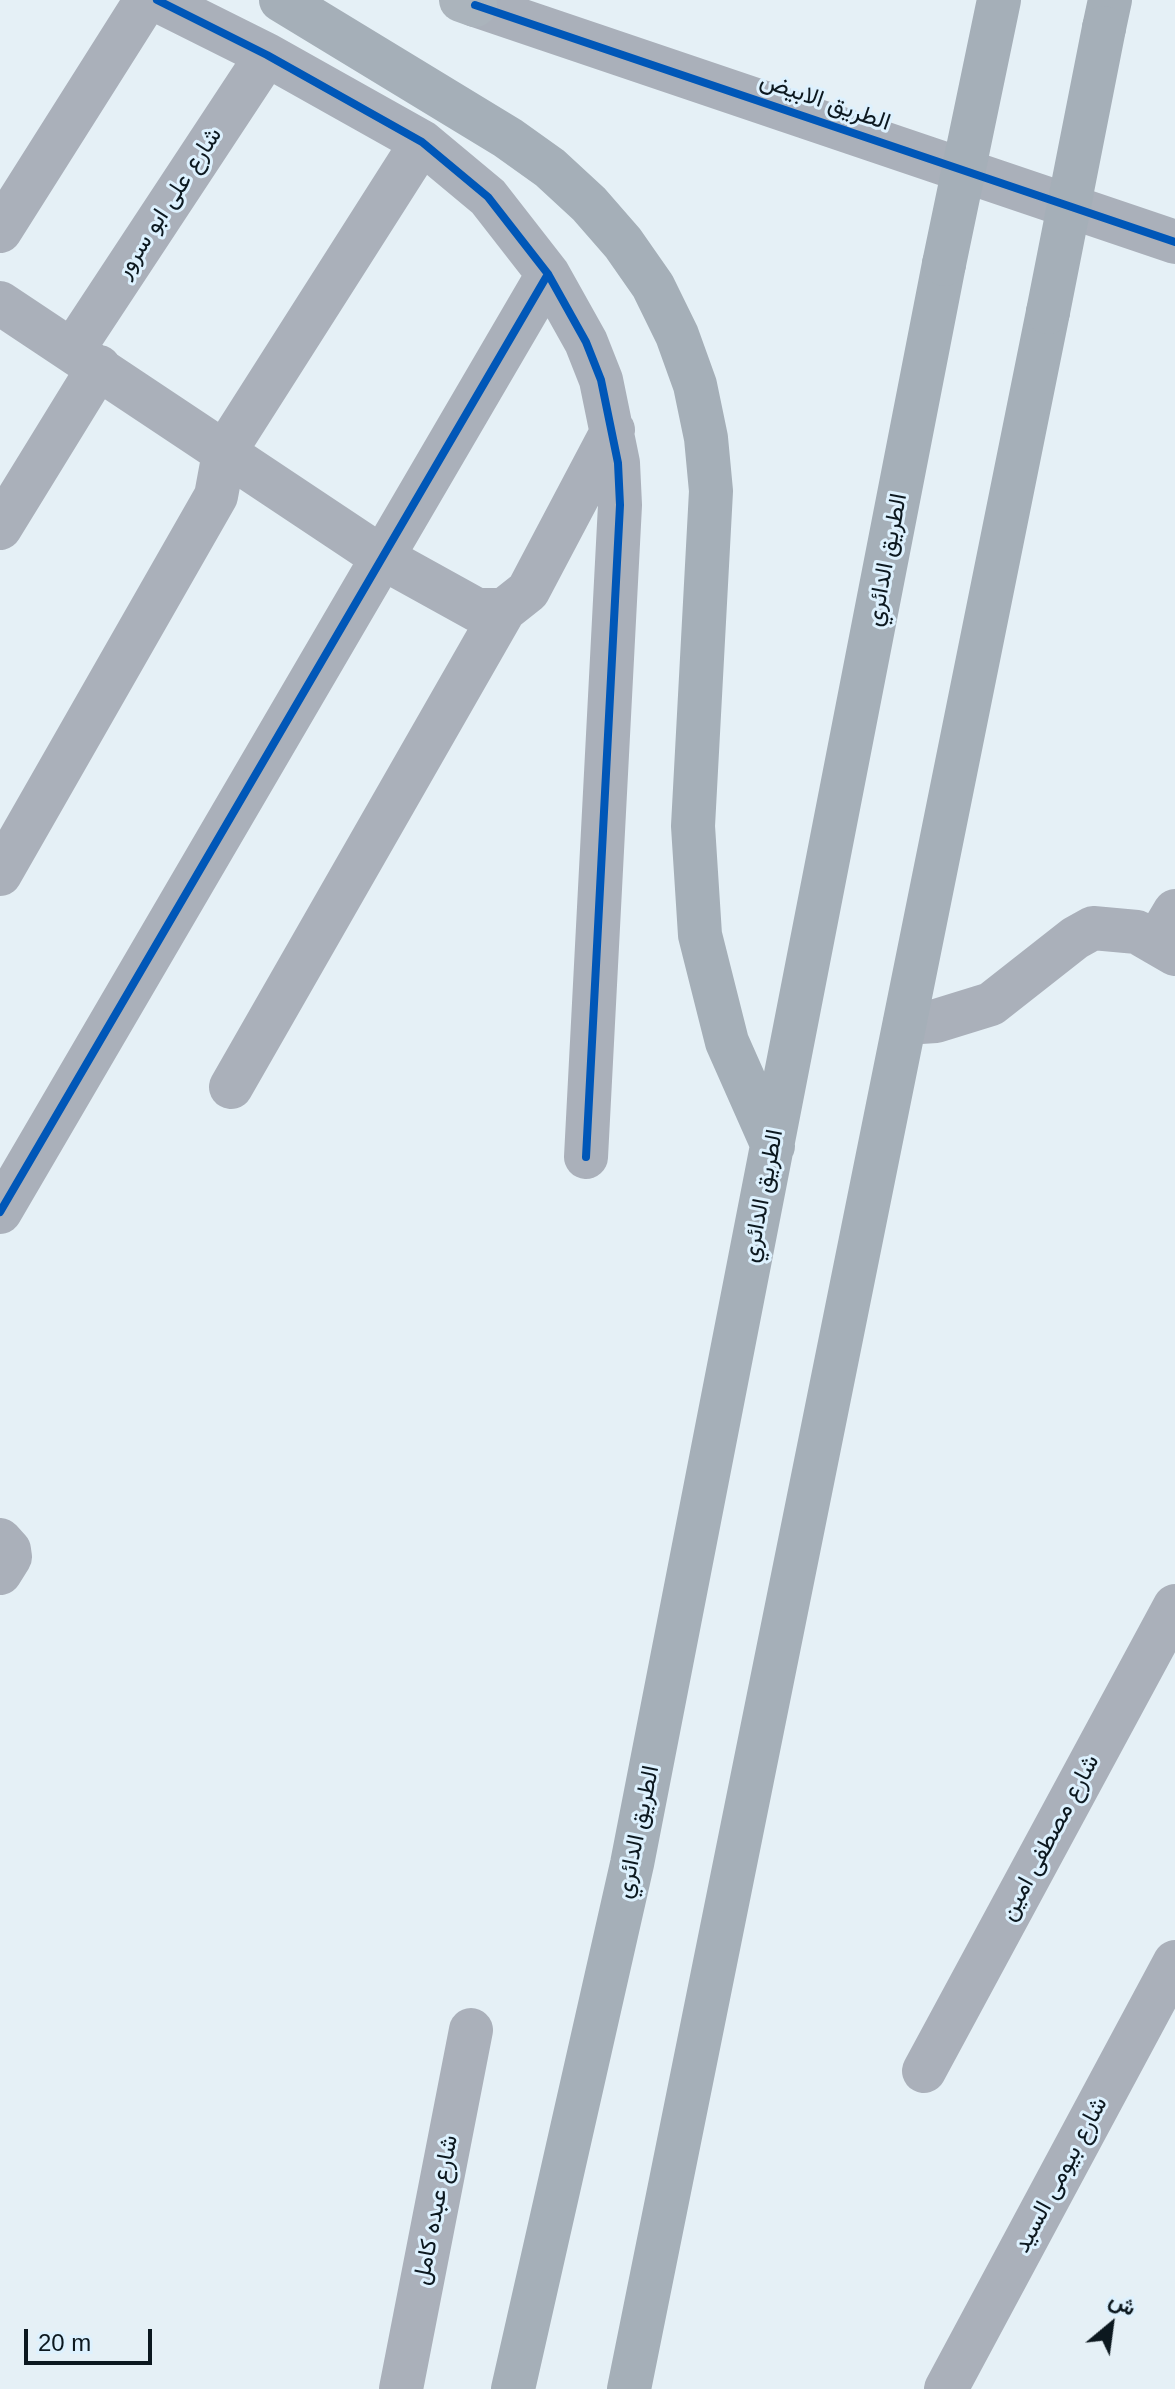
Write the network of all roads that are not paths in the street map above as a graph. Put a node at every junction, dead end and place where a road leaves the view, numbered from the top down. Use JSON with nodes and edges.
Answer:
{"nodes":[{"id":1,"x":146,"y":0,"type":"edge"},
{"id":2,"x":157,"y":0,"type":"edge"},
{"id":3,"x":281,"y":0,"type":"edge"},
{"id":4,"x":999,"y":0,"type":"edge"},
{"id":5,"x":470,"y":2,"type":"edge"},
{"id":6,"x":1107,"y":14,"type":"edge"},
{"id":7,"x":267,"y":55,"type":"junction"},
{"id":8,"x":422,"y":142,"type":"junction"},
{"id":9,"x":0,"y":231,"type":"edge"},
{"id":10,"x":1175,"y":242,"type":"edge"},
{"id":11,"x":548,"y":274,"type":"junction"},
{"id":12,"x":0,"y":303,"type":"edge"},
{"id":13,"x":86,"y":359,"type":"junction"},
{"id":14,"x":613,"y":430,"type":"junction"},
{"id":15,"x":224,"y":453,"type":"junction"},
{"id":16,"x":0,"y":528,"type":"edge"},
{"id":17,"x":383,"y":558,"type":"junction"},
{"id":18,"x":504,"y":610,"type":"junction"},
{"id":19,"x":0,"y":874,"type":"edge"},
{"id":20,"x":1169,"y":936,"type":"edge"},
{"id":21,"x":905,"y":1023,"type":"junction"},
{"id":22,"x":231,"y":1087,"type":"dead end"},
{"id":23,"x":773,"y":1146,"type":"junction"},
{"id":24,"x":586,"y":1157,"type":"dead end"},
{"id":25,"x":0,"y":1212,"type":"edge"},
{"id":26,"x":1175,"y":1606,"type":"edge"},
{"id":27,"x":1175,"y":1962,"type":"edge"},
{"id":28,"x":471,"y":2030,"type":"dead end"},
{"id":29,"x":924,"y":2071,"type":"dead end"},
{"id":30,"x":401,"y":2389,"type":"edge"},
{"id":31,"x":513,"y":2389,"type":"edge"},
{"id":32,"x":629,"y":2389,"type":"edge"},
{"id":33,"x":946,"y":2389,"type":"edge"}],
"edges":[{"from":1,"to":9,"type":"street"},
{"from":2,"to":7,"type":"street"},
{"from":3,"to":23,"type":"highway"},
{"from":4,"to":23,"type":"highway","name":"الطريق الدائري","bridge":true},
{"from":5,"to":10,"type":"street","name":"الطريق الابيض"},
{"from":6,"to":21,"type":"highway","bridge":true},
{"from":7,"to":8,"type":"street"},
{"from":7,"to":13,"type":"street","name":"شارع على ابو سرور"},
{"from":8,"to":11,"type":"street"},
{"from":8,"to":15,"type":"street"},
{"from":11,"to":14,"type":"street"},
{"from":11,"to":17,"type":"street"},
{"from":12,"to":13,"type":"street"},
{"from":13,"to":15,"type":"street"},
{"from":13,"to":16,"type":"street","name":"شارع على ابو سرور"},
{"from":14,"to":18,"type":"street"},
{"from":14,"to":24,"type":"street"},
{"from":15,"to":17,"type":"street"},
{"from":15,"to":19,"type":"street"},
{"from":17,"to":18,"type":"street"},
{"from":17,"to":25,"type":"street"},
{"from":18,"to":22,"type":"street"},
{"from":20,"to":21,"type":"street"},
{"from":21,"to":32,"type":"highway"},
{"from":23,"to":31,"type":"highway","name":"الطريق الدائري"},
{"from":26,"to":29,"type":"street","name":"شارع مصطفى امين"},
{"from":27,"to":33,"type":"street","name":"شارع بيومى السيد"},
{"from":28,"to":30,"type":"street","name":"شارع عبده كامل"}]}
